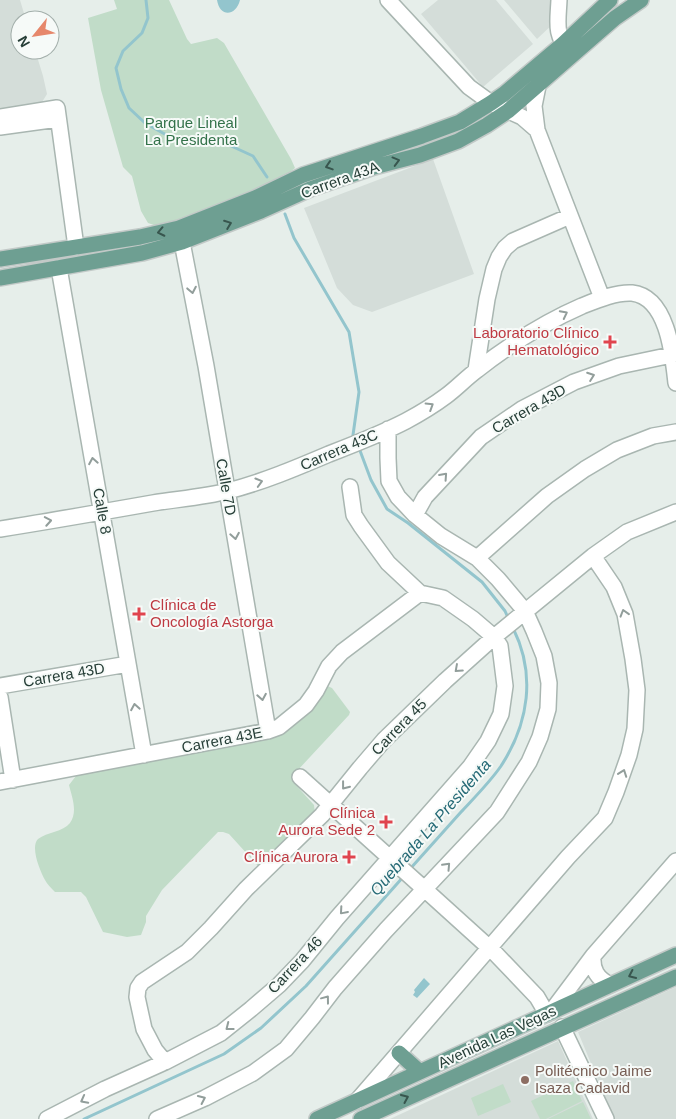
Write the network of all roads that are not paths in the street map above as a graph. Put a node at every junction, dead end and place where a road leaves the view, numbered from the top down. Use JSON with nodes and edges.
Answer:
{"nodes":[{"id":1,"x":388,"y":0,"type":"edge"},
{"id":2,"x":559,"y":0,"type":"edge"},
{"id":3,"x":610,"y":0,"type":"edge"},
{"id":4,"x":641,"y":0,"type":"edge"},
{"id":5,"x":568,"y":50,"type":"junction"},
{"id":6,"x":538,"y":86,"type":"junction"},
{"id":7,"x":491,"y":103,"type":"junction"},
{"id":8,"x":508,"y":111,"type":"junction"},
{"id":9,"x":57,"y":113,"type":"junction"},
{"id":10,"x":0,"y":117,"type":"edge"},
{"id":11,"x":0,"y":128,"type":"edge"},
{"id":12,"x":537,"y":130,"type":"junction"},
{"id":13,"x":570,"y":216,"type":"junction"},
{"id":14,"x":182,"y":242,"type":"junction"},
{"id":15,"x":76,"y":247,"type":"junction"},
{"id":16,"x":0,"y":259,"type":"edge"},
{"id":17,"x":59,"y":268,"type":"junction"},
{"id":18,"x":0,"y":278,"type":"edge"},
{"id":19,"x":602,"y":298,"type":"junction"},
{"id":20,"x":674,"y":354,"type":"edge"},
{"id":21,"x":476,"y":370,"type":"junction"},
{"id":22,"x":676,"y":384,"type":"edge"},
{"id":23,"x":382,"y":432,"type":"junction"},
{"id":24,"x":676,"y":432,"type":"edge"},
{"id":25,"x":350,"y":487,"type":"dead end"},
{"id":26,"x":227,"y":491,"type":"junction"},
{"id":27,"x":102,"y":512,"type":"junction"},
{"id":28,"x":676,"y":512,"type":"edge"},
{"id":29,"x":415,"y":515,"type":"junction"},
{"id":30,"x":0,"y":529,"type":"edge"},
{"id":31,"x":593,"y":556,"type":"junction"},
{"id":32,"x":477,"y":558,"type":"junction"},
{"id":33,"x":420,"y":593,"type":"junction"},
{"id":34,"x":520,"y":615,"type":"junction"},
{"id":35,"x":496,"y":635,"type":"junction"},
{"id":36,"x":128,"y":664,"type":"junction"},
{"id":37,"x":0,"y":686,"type":"edge"},
{"id":38,"x":0,"y":697,"type":"edge"},
{"id":39,"x":268,"y":731,"type":"junction"},
{"id":40,"x":144,"y":755,"type":"junction"},
{"id":41,"x":300,"y":778,"type":"dead end"},
{"id":42,"x":6,"y":781,"type":"edge"},
{"id":43,"x":331,"y":805,"type":"junction"},
{"id":44,"x":390,"y":858,"type":"junction"},
{"id":45,"x":676,"y":861,"type":"edge"},
{"id":46,"x":414,"y":880,"type":"junction"},
{"id":47,"x":489,"y":948,"type":"junction"},
{"id":48,"x":676,"y":955,"type":"edge"},
{"id":49,"x":593,"y":956,"type":"junction"},
{"id":50,"x":676,"y":977,"type":"edge"},
{"id":51,"x":610,"y":985,"type":"junction"},
{"id":52,"x":549,"y":1013,"type":"junction"},
{"id":53,"x":562,"y":1027,"type":"junction"},
{"id":54,"x":399,"y":1053,"type":"junction"},
{"id":55,"x":165,"y":1062,"type":"junction"},
{"id":56,"x":420,"y":1072,"type":"junction"},
{"id":57,"x":357,"y":1101,"type":"junction"},
{"id":58,"x":47,"y":1119,"type":"edge"},
{"id":59,"x":157,"y":1119,"type":"edge"},
{"id":60,"x":317,"y":1119,"type":"edge"},
{"id":61,"x":361,"y":1119,"type":"edge"},
{"id":62,"x":606,"y":1119,"type":"edge"}],
"edges":[{"from":1,"to":7,"type":"street"},
{"from":2,"to":5,"type":"street"},
{"from":3,"to":5,"type":"main road","name":"Carrera 43A"},
{"from":4,"to":5,"type":"main road","name":"Carrera 43A"},
{"from":5,"to":6,"type":"main road","name":"Carrera 43A"},
{"from":5,"to":7,"type":"main road","name":"Carrera 43A"},
{"from":6,"to":8,"type":"main road","name":"Carrera 43A"},
{"from":6,"to":12,"type":"street"},
{"from":7,"to":8,"type":"street"},
{"from":7,"to":15,"type":"main road","name":"Carrera 43A","one_way":true},
{"from":8,"to":12,"type":"street"},
{"from":14,"to":8,"type":"main road","name":"Carrera 43A","one_way":true},
{"from":9,"to":10,"type":"street"},
{"from":9,"to":11,"type":"street"},
{"from":9,"to":15,"type":"street"},
{"from":12,"to":13,"type":"street"},
{"from":13,"to":19,"type":"street"},
{"from":13,"to":21,"type":"street"},
{"from":14,"to":17,"type":"main road","name":"Carrera 43A"},
{"from":14,"to":26,"type":"street","name":"Calle 7D","one_way":true},
{"from":15,"to":16,"type":"main road","name":"Carrera 43A"},
{"from":17,"to":18,"type":"main road","name":"Carrera 43A"},
{"from":27,"to":17,"type":"street","name":"Calle 8","one_way":true},
{"from":19,"to":20,"type":"street","name":"Carrera 43C"},
{"from":21,"to":19,"type":"street","name":"Carrera 43C","one_way":true},
{"from":20,"to":22,"type":"street"},
{"from":29,"to":20,"type":"street","name":"Carrera 43D","one_way":true},
{"from":23,"to":21,"type":"street","name":"Carrera 43C","one_way":true},
{"from":26,"to":23,"type":"street","name":"Carrera 43C","one_way":true},
{"from":23,"to":29,"type":"street"},
{"from":24,"to":32,"type":"street"},
{"from":25,"to":33,"type":"street"},
{"from":26,"to":27,"type":"street","name":"Carrera 43C"},
{"from":26,"to":39,"type":"street","name":"Calle 7D","one_way":true},
{"from":30,"to":27,"type":"street","name":"Carrera 43C","one_way":true},
{"from":27,"to":36,"type":"street","name":"Calle 8"},
{"from":28,"to":31,"type":"street","name":"Carrera 45"},
{"from":29,"to":32,"type":"street"},
{"from":31,"to":34,"type":"street","name":"Carrera 45"},
{"from":47,"to":31,"type":"street","one_way":true},
{"from":32,"to":34,"type":"street"},
{"from":33,"to":35,"type":"street"},
{"from":33,"to":39,"type":"street","name":"Carrera 43E"},
{"from":34,"to":35,"type":"street","name":"Carrera 45"},
{"from":46,"to":34,"type":"street","one_way":true},
{"from":35,"to":43,"type":"street","name":"Carrera 45","one_way":true},
{"from":35,"to":44,"type":"street","name":"Carrera 46"},
{"from":36,"to":37,"type":"street","name":"Carrera 43D"},
{"from":40,"to":36,"type":"street","name":"Calle 8","one_way":true},
{"from":38,"to":42,"type":"street"},
{"from":39,"to":40,"type":"street","name":"Carrera 43E"},
{"from":40,"to":42,"type":"street","name":"Carrera 43E"},
{"from":41,"to":43,"type":"street"},
{"from":43,"to":44,"type":"street"},
{"from":43,"to":55,"type":"street","name":"Carrera 45"},
{"from":44,"to":46,"type":"street"},
{"from":44,"to":55,"type":"street","name":"Carrera 46","one_way":true},
{"from":45,"to":49,"type":"street"},
{"from":46,"to":47,"type":"street"},
{"from":59,"to":46,"type":"street","one_way":true},
{"from":47,"to":52,"type":"street"},
{"from":47,"to":54,"type":"street"},
{"from":48,"to":51,"type":"main road","name":"Avenida Las Vegas","one_way":true},
{"from":49,"to":51,"type":"street"},
{"from":49,"to":52,"type":"street"},
{"from":50,"to":53,"type":"main road","name":"Avenida Las Vegas"},
{"from":51,"to":52,"type":"main road","name":"Avenida Las Vegas"},
{"from":52,"to":56,"type":"main road","name":"Avenida Las Vegas"},
{"from":61,"to":53,"type":"main road","name":"Avenida Las Vegas","one_way":true},
{"from":53,"to":62,"type":"street"},
{"from":54,"to":56,"type":"main road"},
{"from":54,"to":57,"type":"street"},
{"from":55,"to":58,"type":"street","name":"Carrera 46","one_way":true},
{"from":56,"to":57,"type":"main road","name":"Avenida Las Vegas"},
{"from":57,"to":60,"type":"main road","name":"Avenida Las Vegas"}]}
